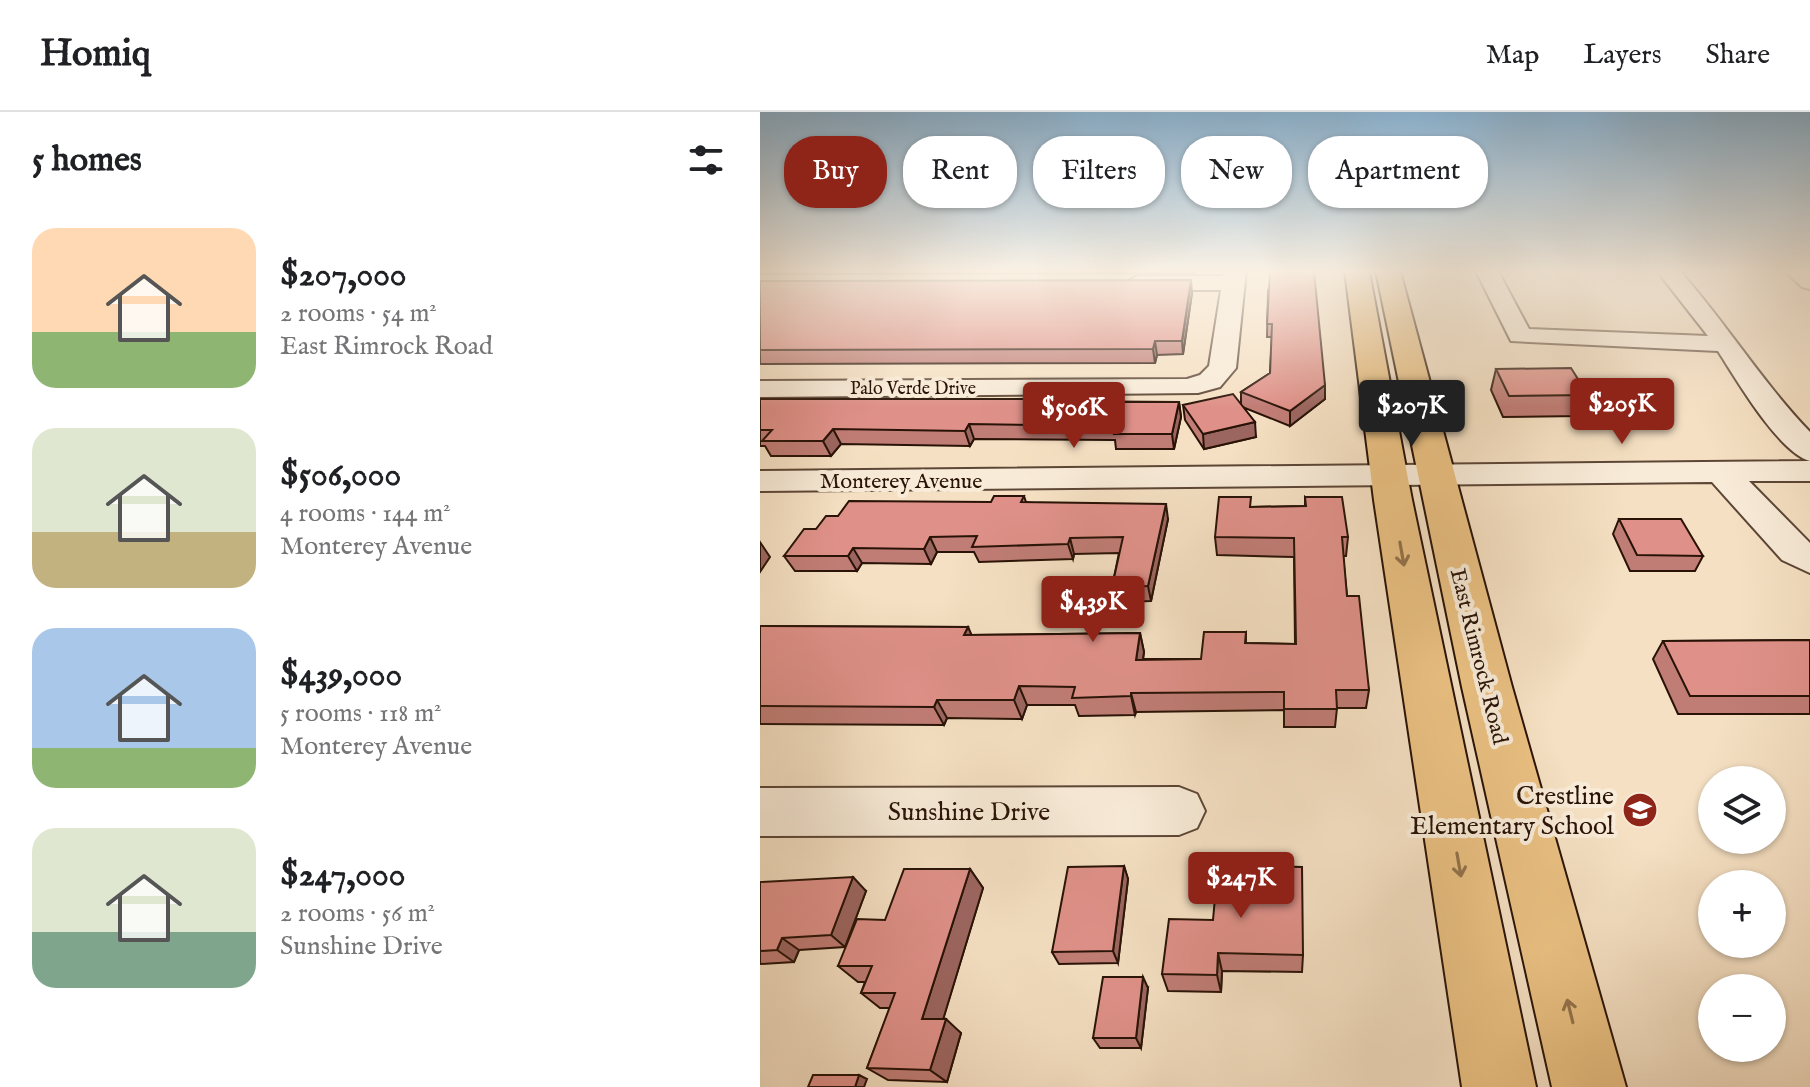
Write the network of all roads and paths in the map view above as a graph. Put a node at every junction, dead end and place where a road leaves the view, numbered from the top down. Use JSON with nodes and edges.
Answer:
{"nodes":[{"id":1,"x":1229,"y":316,"type":"edge"},
{"id":2,"x":1369,"y":316,"type":"edge"},
{"id":3,"x":1393,"y":316,"type":"edge"},
{"id":4,"x":1510,"y":316,"type":"edge"},
{"id":5,"x":1707,"y":316,"type":"edge"},
{"id":6,"x":1726,"y":344,"type":"junction"},
{"id":7,"x":760,"y":389,"type":"edge"},
{"id":8,"x":1810,"y":451,"type":"edge"},
{"id":9,"x":1810,"y":471,"type":"edge"},
{"id":10,"x":1722,"y":473,"type":"junction"},
{"id":11,"x":1412,"y":477,"type":"junction"},
{"id":12,"x":760,"y":481,"type":"edge"},
{"id":13,"x":1810,"y":560,"type":"edge"},
{"id":14,"x":1179,"y":811,"type":"dead end"},
{"id":15,"x":760,"y":812,"type":"edge"},
{"id":16,"x":1499,"y":1087,"type":"edge"},
{"id":17,"x":1589,"y":1087,"type":"edge"}],
"edges":[{"from":1,"to":7,"type":"street","name":"Palo Verde Drive"},
{"from":2,"to":11,"type":"main road","name":"East Rimrock Road"},
{"from":3,"to":11,"type":"main road","name":"East Rimrock Road"},
{"from":4,"to":6,"type":"street"},
{"from":5,"to":6,"type":"street"},
{"from":6,"to":8,"type":"street"},
{"from":9,"to":10,"type":"street","name":"Monterey Avenue"},
{"from":10,"to":11,"type":"street","name":"Monterey Avenue"},
{"from":10,"to":13,"type":"street"},
{"from":11,"to":12,"type":"street","name":"Monterey Avenue"},
{"from":11,"to":16,"type":"main road","name":"East Rimrock Road","one_way":true},
{"from":17,"to":11,"type":"main road","name":"East Rimrock Road","one_way":true},
{"from":14,"to":15,"type":"street","name":"Sunshine Drive"}]}
